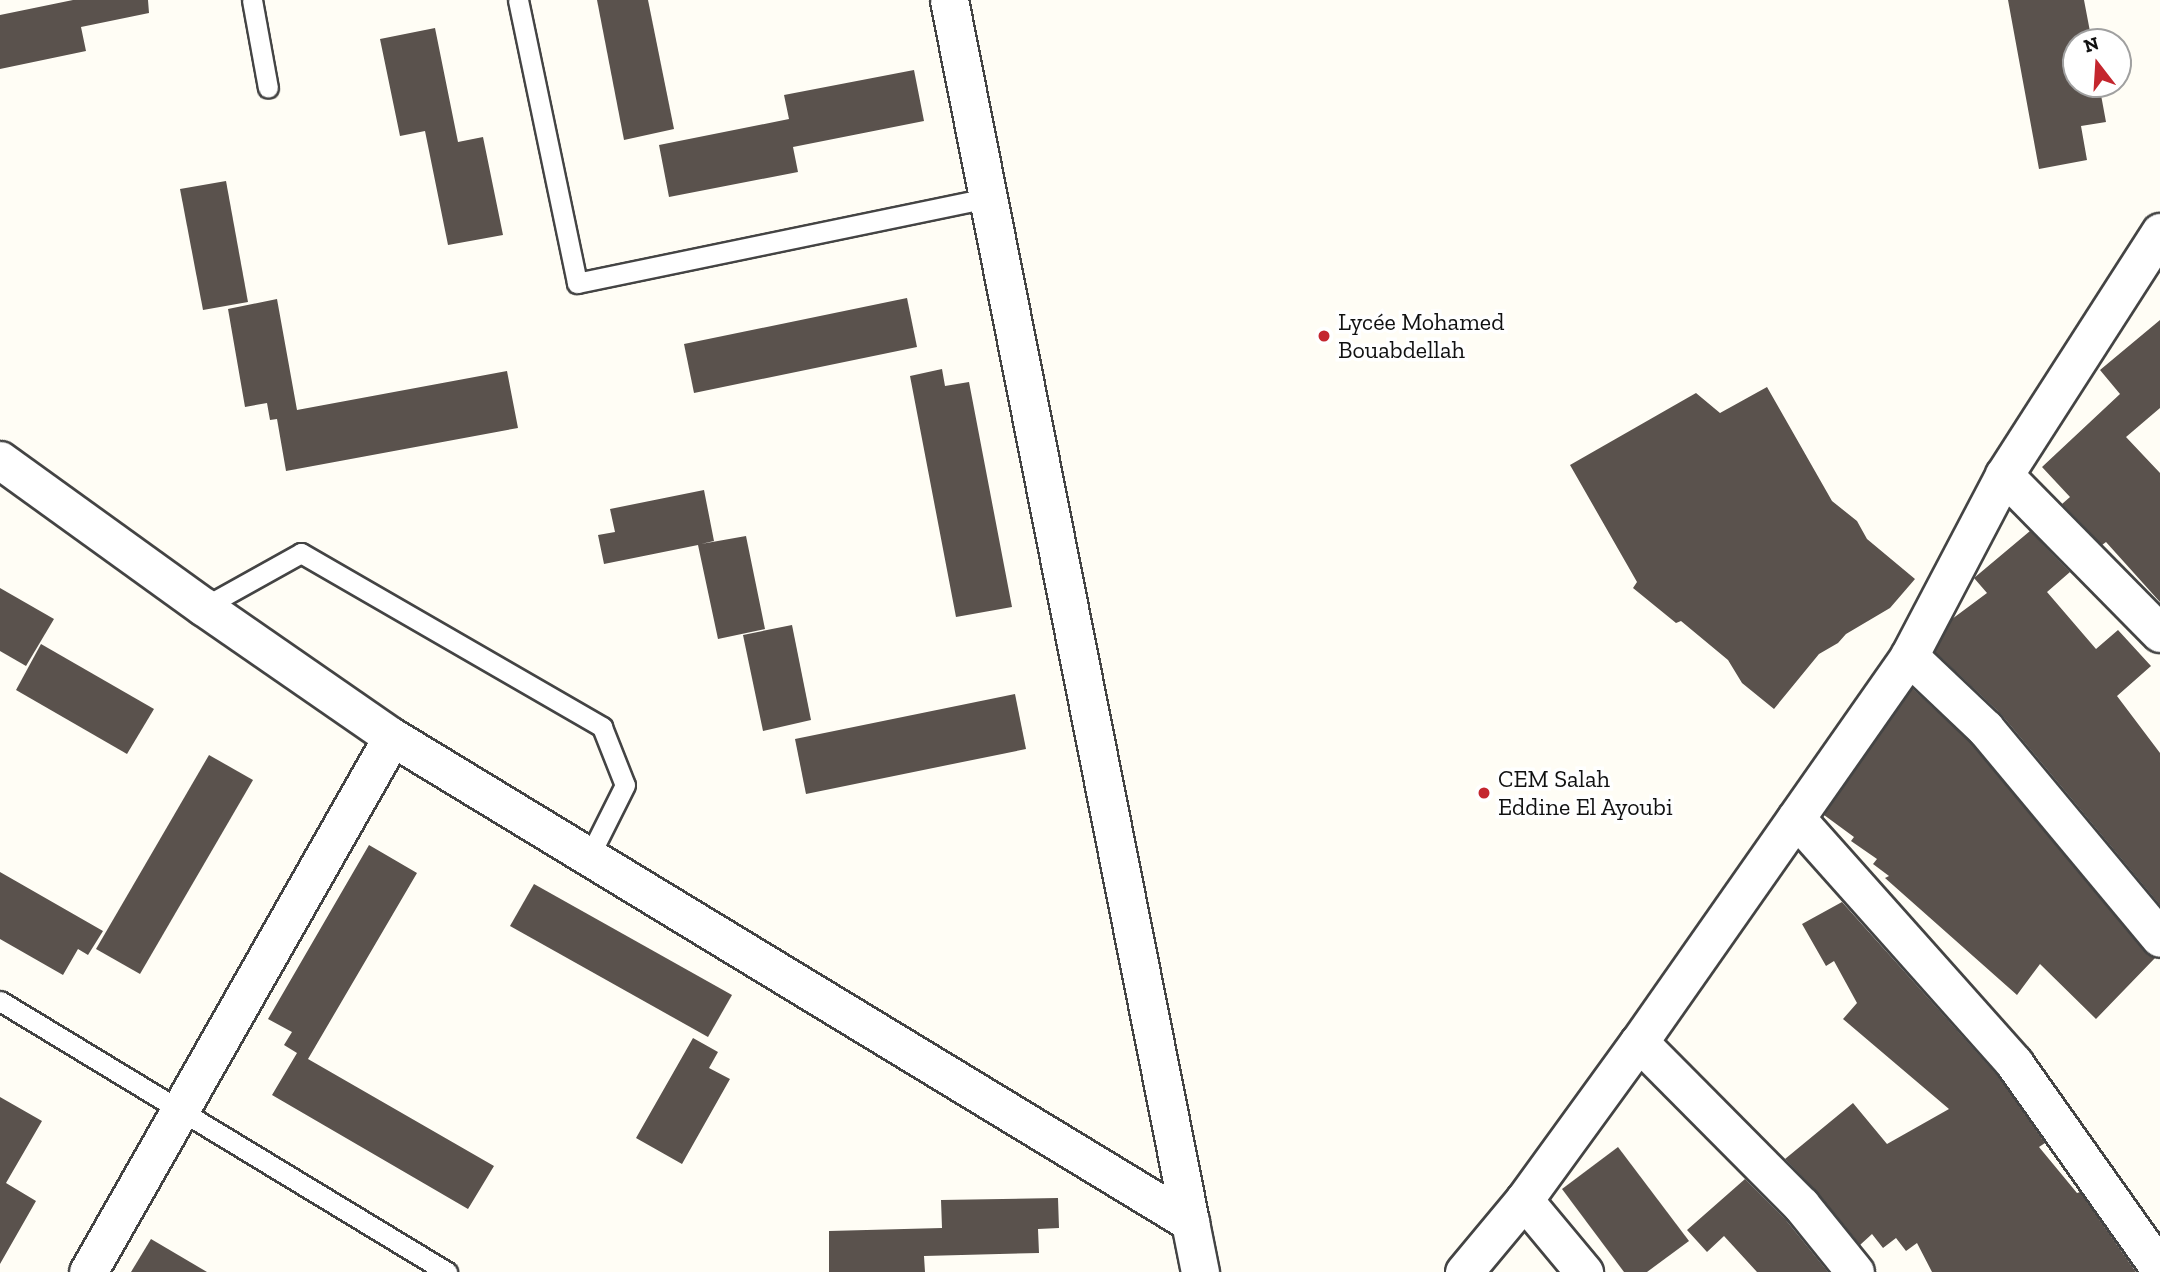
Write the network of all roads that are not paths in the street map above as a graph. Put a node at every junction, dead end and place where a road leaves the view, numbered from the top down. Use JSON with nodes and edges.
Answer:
{"nodes":[{"id":1,"x":253,"y":0,"type":"edge"},
{"id":2,"x":518,"y":0,"type":"edge"},
{"id":3,"x":949,"y":0,"type":"edge"},
{"id":4,"x":268,"y":88,"type":"dead end"},
{"id":5,"x":988,"y":198,"type":"junction"},
{"id":6,"x":2157,"y":245,"type":"edge"},
{"id":7,"x":0,"y":460,"type":"edge"},
{"id":8,"x":2004,"y":475,"type":"junction"},
{"id":9,"x":204,"y":607,"type":"junction"},
{"id":10,"x":2160,"y":633,"type":"edge"},
{"id":11,"x":1909,"y":656,"type":"junction"},
{"id":12,"x":392,"y":737,"type":"junction"},
{"id":13,"x":1796,"y":818,"type":"junction"},
{"id":14,"x":589,"y":857,"type":"junction"},
{"id":15,"x":2160,"y":938,"type":"edge"},
{"id":16,"x":0,"y":1001,"type":"edge"},
{"id":17,"x":1639,"y":1042,"type":"junction"},
{"id":18,"x":180,"y":1110,"type":"junction"},
{"id":19,"x":1524,"y":1200,"type":"junction"},
{"id":20,"x":1190,"y":1222,"type":"junction"},
{"id":21,"x":2160,"y":1269,"type":"edge"},
{"id":22,"x":88,"y":1272,"type":"edge"},
{"id":23,"x":447,"y":1272,"type":"edge"},
{"id":24,"x":1200,"y":1272,"type":"edge"},
{"id":25,"x":1464,"y":1272,"type":"edge"},
{"id":26,"x":1584,"y":1272,"type":"edge"},
{"id":27,"x":1855,"y":1272,"type":"edge"}],
"edges":[{"from":1,"to":4,"type":"lane"},
{"from":2,"to":5,"type":"lane"},
{"from":3,"to":5,"type":"street"},
{"from":5,"to":20,"type":"street"},
{"from":6,"to":8,"type":"street"},
{"from":7,"to":9,"type":"street"},
{"from":8,"to":10,"type":"street"},
{"from":8,"to":11,"type":"street"},
{"from":9,"to":12,"type":"street"},
{"from":9,"to":14,"type":"lane"},
{"from":11,"to":13,"type":"street"},
{"from":11,"to":15,"type":"street"},
{"from":12,"to":14,"type":"street"},
{"from":12,"to":18,"type":"street"},
{"from":13,"to":17,"type":"street"},
{"from":13,"to":21,"type":"street"},
{"from":14,"to":20,"type":"street"},
{"from":16,"to":18,"type":"lane"},
{"from":17,"to":19,"type":"street"},
{"from":17,"to":27,"type":"street"},
{"from":18,"to":22,"type":"street"},
{"from":18,"to":23,"type":"lane"},
{"from":19,"to":25,"type":"street"},
{"from":19,"to":26,"type":"street"},
{"from":20,"to":24,"type":"street"}]}
